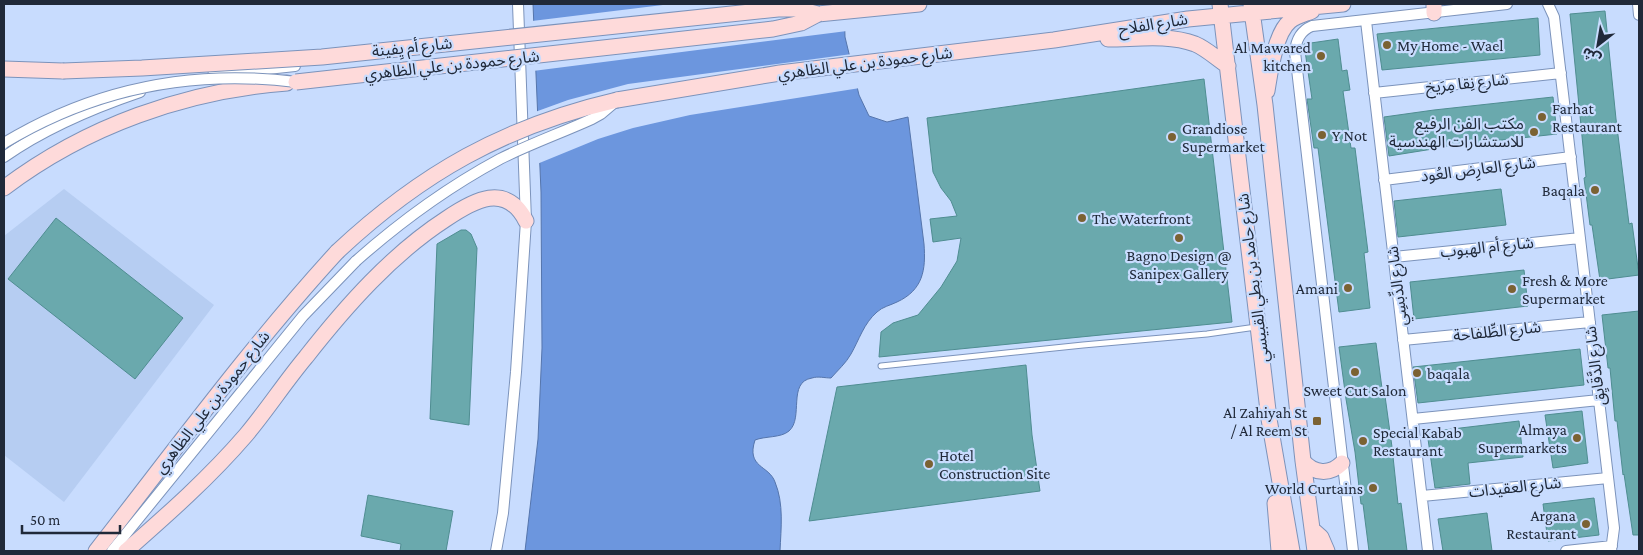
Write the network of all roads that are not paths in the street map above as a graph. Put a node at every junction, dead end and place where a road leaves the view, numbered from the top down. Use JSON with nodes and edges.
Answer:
{"nodes":[{"id":1,"x":518,"y":4,"type":"edge"},
{"id":2,"x":919,"y":4,"type":"edge"},
{"id":3,"x":1343,"y":4,"type":"edge"},
{"id":4,"x":1507,"y":4,"type":"edge"},
{"id":5,"x":1548,"y":4,"type":"edge"},
{"id":6,"x":1638,"y":4,"type":"edge"},
{"id":7,"x":1322,"y":6,"type":"junction"},
{"id":8,"x":1252,"y":8,"type":"edge"},
{"id":9,"x":1434,"y":8,"type":"edge"},
{"id":10,"x":1220,"y":10,"type":"edge"},
{"id":11,"x":818,"y":14,"type":"junction"},
{"id":12,"x":1639,"y":15,"type":"edge"},
{"id":13,"x":1366,"y":21,"type":"junction"},
{"id":14,"x":1054,"y":40,"type":"junction"},
{"id":15,"x":520,"y":42,"type":"junction"},
{"id":16,"x":1228,"y":66,"type":"junction"},
{"id":17,"x":4,"y":69,"type":"edge"},
{"id":18,"x":1561,"y":73,"type":"junction"},
{"id":19,"x":296,"y":82,"type":"junction"},
{"id":20,"x":1374,"y":94,"type":"junction"},
{"id":21,"x":617,"y":100,"type":"junction"},
{"id":22,"x":1265,"y":105,"type":"junction"},
{"id":23,"x":4,"y":143,"type":"edge"},
{"id":24,"x":4,"y":157,"type":"edge"},
{"id":25,"x":1571,"y":157,"type":"junction"},
{"id":26,"x":1384,"y":180,"type":"junction"},
{"id":27,"x":4,"y":188,"type":"edge"},
{"id":28,"x":526,"y":221,"type":"junction"},
{"id":29,"x":1580,"y":238,"type":"junction"},
{"id":30,"x":1394,"y":256,"type":"junction"},
{"id":31,"x":1590,"y":322,"type":"junction"},
{"id":32,"x":1258,"y":327,"type":"junction"},
{"id":33,"x":1403,"y":340,"type":"junction"},
{"id":34,"x":881,"y":366,"type":"dead end"},
{"id":35,"x":1599,"y":400,"type":"junction"},
{"id":36,"x":1269,"y":419,"type":"junction"},
{"id":37,"x":1413,"y":419,"type":"junction"},
{"id":38,"x":1303,"y":461,"type":"junction"},
{"id":39,"x":1342,"y":463,"type":"junction"},
{"id":40,"x":1608,"y":478,"type":"junction"},
{"id":41,"x":1422,"y":496,"type":"junction"},
{"id":42,"x":1312,"y":529,"type":"junction"},
{"id":43,"x":1611,"y":549,"type":"edge"},
{"id":44,"x":96,"y":551,"type":"edge"},
{"id":45,"x":112,"y":551,"type":"edge"},
{"id":46,"x":126,"y":551,"type":"edge"},
{"id":47,"x":496,"y":551,"type":"edge"},
{"id":48,"x":1279,"y":551,"type":"edge"},
{"id":49,"x":1292,"y":551,"type":"edge"},
{"id":50,"x":1315,"y":551,"type":"edge"},
{"id":51,"x":1327,"y":551,"type":"edge"},
{"id":52,"x":1352,"y":551,"type":"edge"},
{"id":53,"x":1428,"y":551,"type":"edge"},
{"id":54,"x":1566,"y":551,"type":"edge"}],
"edges":[{"from":1,"to":15,"type":"street"},
{"from":2,"to":11,"type":"main road","name":"شارع حمودة بن علي الظاهري"},
{"from":3,"to":7,"type":"main road","name":"شارع الفلاح"},
{"from":4,"to":9,"type":"street"},
{"from":5,"to":18,"type":"street","name":"شارع الدَّقَايِق"},
{"from":6,"to":12,"type":"street"},
{"from":7,"to":8,"type":"main road","name":"شارع الفلاح"},
{"from":7,"to":22,"type":"main road"},
{"from":8,"to":10,"type":"main road","name":"شارع الفلاح"},
{"from":8,"to":22,"type":"main road","name":"شارع حامد بن بطي القبيسي"},
{"from":9,"to":13,"type":"street"},
{"from":10,"to":14,"type":"main road","name":"شارع الفلاح"},
{"from":10,"to":16,"type":"main road","name":"شارع حامد بن بطي القبيسي"},
{"from":11,"to":17,"type":"main road","name":"شارع أم يِفينة","bridge":true},
{"from":11,"to":19,"type":"main road","name":"شارع حمودة بن علي الظاهري","bridge":true},
{"from":13,"to":20,"type":"street","name":"شارع الدِّبسِي"},
{"from":13,"to":39,"type":"street"},
{"from":14,"to":16,"type":"main road"},
{"from":14,"to":21,"type":"main road","name":"شارع حمودة بن علي الظاهري"},
{"from":15,"to":24,"type":"street","name":"شارع حمودة بن علي الظاهري"},
{"from":15,"to":28,"type":"street"},
{"from":16,"to":32,"type":"main road","name":"شارع حامد بن بطي القبيسي"},
{"from":18,"to":20,"type":"street","name":"شارع نِقا مِرَيخ"},
{"from":18,"to":25,"type":"street","name":"شارع الدَّقَايِق"},
{"from":19,"to":23,"type":"street","bridge":true},
{"from":19,"to":27,"type":"main road","name":"شارع حمودة بن علي الظاهري","bridge":true},
{"from":20,"to":26,"type":"street","name":"شارع الدِّبسِي"},
{"from":21,"to":44,"type":"main road","name":"شارع حمودة بن علي الظاهري","bridge":true},
{"from":21,"to":45,"type":"street","name":"شارع حمودة بن علي الظاهري","bridge":true},
{"from":22,"to":38,"type":"main road","name":"شارع حامد بن بطي القبيسي"},
{"from":25,"to":26,"type":"street","name":"شارع العارِض العُود"},
{"from":25,"to":29,"type":"street","name":"شارع الدَّقَايِق"},
{"from":26,"to":30,"type":"street","name":"شارع الدِّبسِي"},
{"from":28,"to":46,"type":"main road"},
{"from":28,"to":47,"type":"street"},
{"from":29,"to":30,"type":"street","name":"شارع أم الهبوب"},
{"from":29,"to":31,"type":"street","name":"شارع الدَّقَايِق"},
{"from":30,"to":33,"type":"street","name":"شارع الدِّبسِي"},
{"from":31,"to":33,"type":"street","name":"شارع الطِّلفاحة"},
{"from":31,"to":35,"type":"street","name":"شارع الدَّقَايِق"},
{"from":32,"to":34,"type":"lane"},
{"from":32,"to":36,"type":"main road","name":"شارع حامد بن بطي القبيسي"},
{"from":33,"to":37,"type":"street","name":"شارع الدِّبسِي"},
{"from":35,"to":37,"type":"street"},
{"from":35,"to":40,"type":"street","name":"شارع الدَّقَايِق"},
{"from":36,"to":48,"type":"main road"},
{"from":36,"to":49,"type":"main road","name":"شارع حامد بن بطي القبيسي"},
{"from":37,"to":41,"type":"street","name":"شارع الدِّبسِي"},
{"from":38,"to":39,"type":"main road"},
{"from":38,"to":42,"type":"main road","name":"شارع حامد بن بطي القبيسي"},
{"from":39,"to":52,"type":"street"},
{"from":40,"to":41,"type":"street","name":"شارع العقيدات"},
{"from":40,"to":43,"type":"street","name":"شارع الدَّقَايِق"},
{"from":41,"to":53,"type":"street","name":"شارع الدِّبسِي"},
{"from":42,"to":50,"type":"main road","name":"شارع حامد بن بطي القبيسي"},
{"from":42,"to":51,"type":"main road"},
{"from":43,"to":54,"type":"street"}]}
